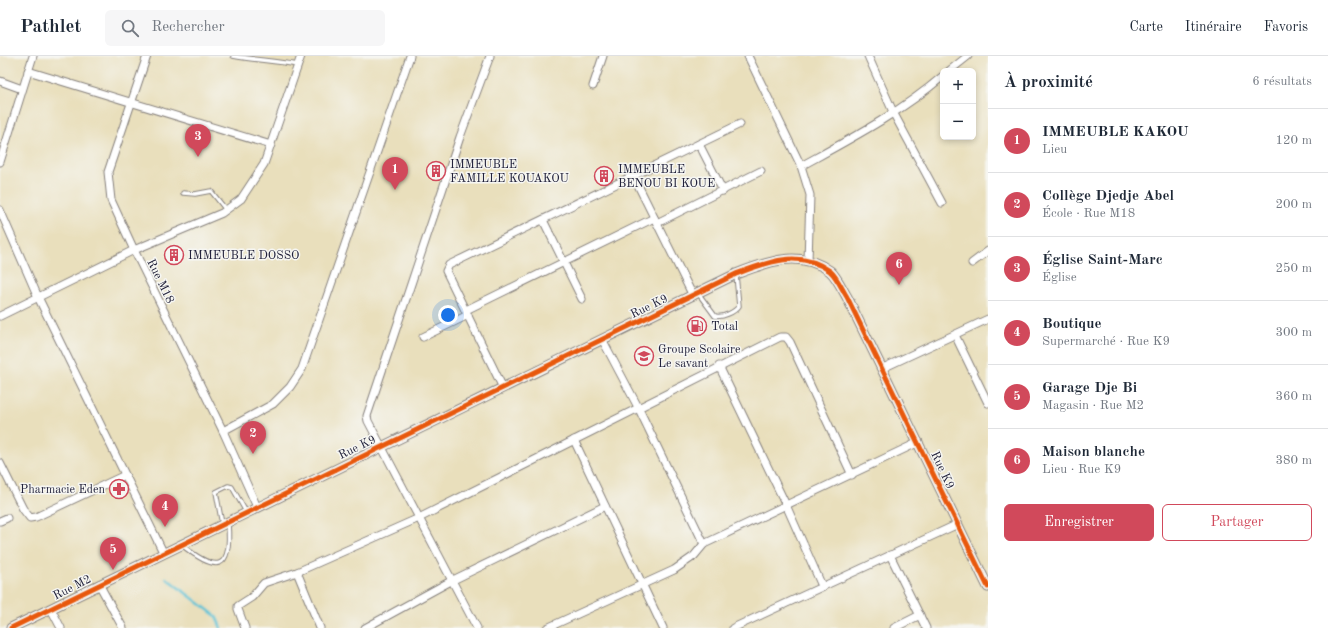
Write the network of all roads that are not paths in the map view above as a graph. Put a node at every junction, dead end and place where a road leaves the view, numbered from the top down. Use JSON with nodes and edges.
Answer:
{"nodes":[{"id":1,"x":33,"y":56,"type":"edge"},
{"id":2,"x":147,"y":56,"type":"edge"},
{"id":3,"x":233,"y":56,"type":"edge"},
{"id":4,"x":301,"y":56,"type":"edge"},
{"id":5,"x":410,"y":56,"type":"edge"},
{"id":6,"x":490,"y":56,"type":"edge"},
{"id":7,"x":603,"y":56,"type":"edge"},
{"id":8,"x":748,"y":56,"type":"edge"},
{"id":9,"x":868,"y":56,"type":"edge"},
{"id":10,"x":968,"y":56,"type":"edge"},
{"id":11,"x":298,"y":65,"type":"junction"},
{"id":12,"x":953,"y":68,"type":"edge"},
{"id":13,"x":28,"y":71,"type":"junction"},
{"id":14,"x":940,"y":78,"type":"edge"},
{"id":15,"x":0,"y":81,"type":"edge"},
{"id":16,"x":593,"y":86,"type":"dead end"},
{"id":17,"x":22,"y":89,"type":"junction"},
{"id":18,"x":131,"y":102,"type":"junction"},
{"id":19,"x":894,"y":114,"type":"junction"},
{"id":20,"x":740,"y":124,"type":"dead end"},
{"id":21,"x":699,"y":144,"type":"junction"},
{"id":22,"x":271,"y":145,"type":"junction"},
{"id":23,"x":0,"y":162,"type":"edge"},
{"id":24,"x":801,"y":166,"type":"junction"},
{"id":25,"x":761,"y":172,"type":"dead end"},
{"id":26,"x":633,"y":175,"type":"junction"},
{"id":27,"x":723,"y":191,"type":"junction"},
{"id":28,"x":183,"y":193,"type":"dead end"},
{"id":29,"x":942,"y":203,"type":"dead end"},
{"id":30,"x":0,"y":210,"type":"edge"},
{"id":31,"x":226,"y":210,"type":"junction"},
{"id":32,"x":543,"y":220,"type":"junction"},
{"id":33,"x":656,"y":221,"type":"junction"},
{"id":34,"x":134,"y":250,"type":"junction"},
{"id":35,"x":988,"y":251,"type":"edge"},
{"id":36,"x":808,"y":261,"type":"junction"},
{"id":37,"x":564,"y":262,"type":"junction"},
{"id":38,"x":972,"y":264,"type":"dead end"},
{"id":39,"x":736,"y":274,"type":"junction"},
{"id":40,"x":695,"y":294,"type":"junction"},
{"id":41,"x":38,"y":297,"type":"junction"},
{"id":42,"x":582,"y":299,"type":"dead end"},
{"id":43,"x":467,"y":312,"type":"junction"},
{"id":44,"x":0,"y":316,"type":"edge"},
{"id":45,"x":986,"y":323,"type":"edge"},
{"id":46,"x":955,"y":335,"type":"junction"},
{"id":47,"x":423,"y":337,"type":"dead end"},
{"id":48,"x":602,"y":339,"type":"junction"},
{"id":49,"x":719,"y":366,"type":"junction"},
{"id":50,"x":883,"y":368,"type":"junction"},
{"id":51,"x":503,"y":388,"type":"junction"},
{"id":52,"x":988,"y":403,"type":"edge"},
{"id":53,"x":638,"y":407,"type":"junction"},
{"id":54,"x":223,"y":431,"type":"junction"},
{"id":55,"x":574,"y":440,"type":"junction"},
{"id":56,"x":919,"y":442,"type":"junction"},
{"id":57,"x":382,"y":445,"type":"junction"},
{"id":58,"x":0,"y":463,"type":"edge"},
{"id":59,"x":852,"y":474,"type":"junction"},
{"id":60,"x":125,"y":475,"type":"junction"},
{"id":61,"x":786,"y":505,"type":"junction"},
{"id":62,"x":605,"y":506,"type":"junction"},
{"id":63,"x":257,"y":507,"type":"junction"},
{"id":64,"x":246,"y":512,"type":"junction"},
{"id":65,"x":7,"y":518,"type":"dead end"},
{"id":66,"x":419,"y":518,"type":"junction"},
{"id":67,"x":0,"y":521,"type":"edge"},
{"id":68,"x":225,"y":522,"type":"junction"},
{"id":69,"x":958,"y":524,"type":"junction"},
{"id":70,"x":180,"y":544,"type":"junction"},
{"id":71,"x":704,"y":544,"type":"junction"},
{"id":72,"x":164,"y":552,"type":"junction"},
{"id":73,"x":890,"y":555,"type":"junction"},
{"id":74,"x":297,"y":572,"type":"junction"},
{"id":75,"x":451,"y":581,"type":"junction"},
{"id":76,"x":99,"y":584,"type":"junction"},
{"id":77,"x":643,"y":585,"type":"junction"},
{"id":78,"x":822,"y":586,"type":"junction"},
{"id":79,"x":988,"y":587,"type":"edge"},
{"id":80,"x":51,"y":609,"type":"junction"},
{"id":81,"x":920,"y":615,"type":"junction"},
{"id":82,"x":737,"y":627,"type":"edge"},
{"id":83,"x":11,"y":628,"type":"edge"},
{"id":84,"x":60,"y":628,"type":"edge"},
{"id":85,"x":123,"y":628,"type":"edge"},
{"id":86,"x":245,"y":628,"type":"edge"},
{"id":87,"x":320,"y":628,"type":"edge"},
{"id":88,"x":365,"y":628,"type":"edge"},
{"id":89,"x":477,"y":628,"type":"edge"},
{"id":90,"x":547,"y":628,"type":"edge"},
{"id":91,"x":663,"y":628,"type":"edge"},
{"id":92,"x":894,"y":628,"type":"edge"},
{"id":93,"x":926,"y":628,"type":"edge"}],
"edges":[{"from":1,"to":13,"type":"street"},
{"from":2,"to":18,"type":"street","name":"Rue M18"},
{"from":3,"to":11,"type":"lane"},
{"from":4,"to":11,"type":"street"},
{"from":5,"to":54,"type":"street"},
{"from":6,"to":57,"type":"street"},
{"from":7,"to":16,"type":"street"},
{"from":8,"to":24,"type":"street"},
{"from":9,"to":19,"type":"street"},
{"from":10,"to":12,"type":"street"},
{"from":11,"to":22,"type":"street"},
{"from":13,"to":17,"type":"street"},
{"from":13,"to":18,"type":"street"},
{"from":14,"to":19,"type":"street"},
{"from":15,"to":17,"type":"street"},
{"from":17,"to":23,"type":"street"},
{"from":18,"to":22,"type":"street"},
{"from":18,"to":34,"type":"street","name":"Rue M18"},
{"from":19,"to":24,"type":"street"},
{"from":19,"to":29,"type":"street"},
{"from":20,"to":21,"type":"street"},
{"from":21,"to":26,"type":"street"},
{"from":21,"to":27,"type":"street"},
{"from":22,"to":31,"type":"street"},
{"from":24,"to":36,"type":"street"},
{"from":25,"to":27,"type":"street"},
{"from":26,"to":32,"type":"street"},
{"from":26,"to":33,"type":"street"},
{"from":27,"to":33,"type":"street"},
{"from":28,"to":31,"type":"lane"},
{"from":30,"to":41,"type":"street"},
{"from":31,"to":34,"type":"street"},
{"from":32,"to":37,"type":"street"},
{"from":32,"to":43,"type":"street"},
{"from":33,"to":37,"type":"street"},
{"from":33,"to":40,"type":"street"},
{"from":34,"to":41,"type":"street"},
{"from":34,"to":54,"type":"street","name":"Rue M18"},
{"from":35,"to":38,"type":"street"},
{"from":36,"to":39,"type":"street","name":"Rue K9"},
{"from":36,"to":50,"type":"street","name":"Rue K9"},
{"from":37,"to":42,"type":"street"},
{"from":37,"to":43,"type":"street"},
{"from":39,"to":40,"type":"street","name":"Rue K9"},
{"from":39,"to":40,"type":"lane"},
{"from":40,"to":48,"type":"street","name":"Rue K9"},
{"from":41,"to":44,"type":"street"},
{"from":41,"to":60,"type":"street"},
{"from":43,"to":47,"type":"street"},
{"from":43,"to":51,"type":"street"},
{"from":45,"to":46,"type":"street"},
{"from":46,"to":50,"type":"street"},
{"from":46,"to":52,"type":"street"},
{"from":48,"to":51,"type":"street","name":"Rue K9"},
{"from":48,"to":53,"type":"street"},
{"from":49,"to":53,"type":"street"},
{"from":49,"to":59,"type":"street"},
{"from":49,"to":61,"type":"street"},
{"from":50,"to":56,"type":"street","name":"Rue K9"},
{"from":51,"to":57,"type":"street","name":"Rue K9"},
{"from":53,"to":55,"type":"street"},
{"from":53,"to":71,"type":"street"},
{"from":54,"to":63,"type":"street","name":"Rue M18"},
{"from":55,"to":62,"type":"street"},
{"from":55,"to":66,"type":"street"},
{"from":56,"to":59,"type":"street"},
{"from":56,"to":69,"type":"street","name":"Rue K9"},
{"from":57,"to":63,"type":"street","name":"Rue K9"},
{"from":57,"to":66,"type":"street"},
{"from":58,"to":60,"type":"street"},
{"from":59,"to":61,"type":"street"},
{"from":60,"to":72,"type":"street"},
{"from":61,"to":71,"type":"street"},
{"from":61,"to":78,"type":"street"},
{"from":62,"to":75,"type":"street"},
{"from":62,"to":77,"type":"street"},
{"from":63,"to":64,"type":"street","name":"Rue K9"},
{"from":64,"to":68,"type":"street","name":"Rue K9"},
{"from":64,"to":68,"type":"lane"},
{"from":65,"to":67,"type":"street"},
{"from":66,"to":74,"type":"street"},
{"from":66,"to":75,"type":"street"},
{"from":68,"to":70,"type":"street","name":"Rue K9"},
{"from":68,"to":70,"type":"lane"},
{"from":69,"to":73,"type":"street"},
{"from":69,"to":79,"type":"street","name":"Rue K9"},
{"from":70,"to":72,"type":"street","name":"Rue K9"},
{"from":71,"to":77,"type":"street"},
{"from":72,"to":76,"type":"street","name":"Rue M2"},
{"from":73,"to":78,"type":"street"},
{"from":73,"to":81,"type":"street"},
{"from":74,"to":86,"type":"street"},
{"from":74,"to":87,"type":"street"},
{"from":75,"to":88,"type":"street"},
{"from":75,"to":89,"type":"street"},
{"from":76,"to":80,"type":"street","name":"Rue M2"},
{"from":76,"to":85,"type":"street"},
{"from":77,"to":90,"type":"street"},
{"from":77,"to":91,"type":"street"},
{"from":78,"to":82,"type":"street"},
{"from":80,"to":83,"type":"street","name":"Rue M2"},
{"from":80,"to":84,"type":"street"},
{"from":81,"to":92,"type":"street"},
{"from":81,"to":93,"type":"street"}]}
